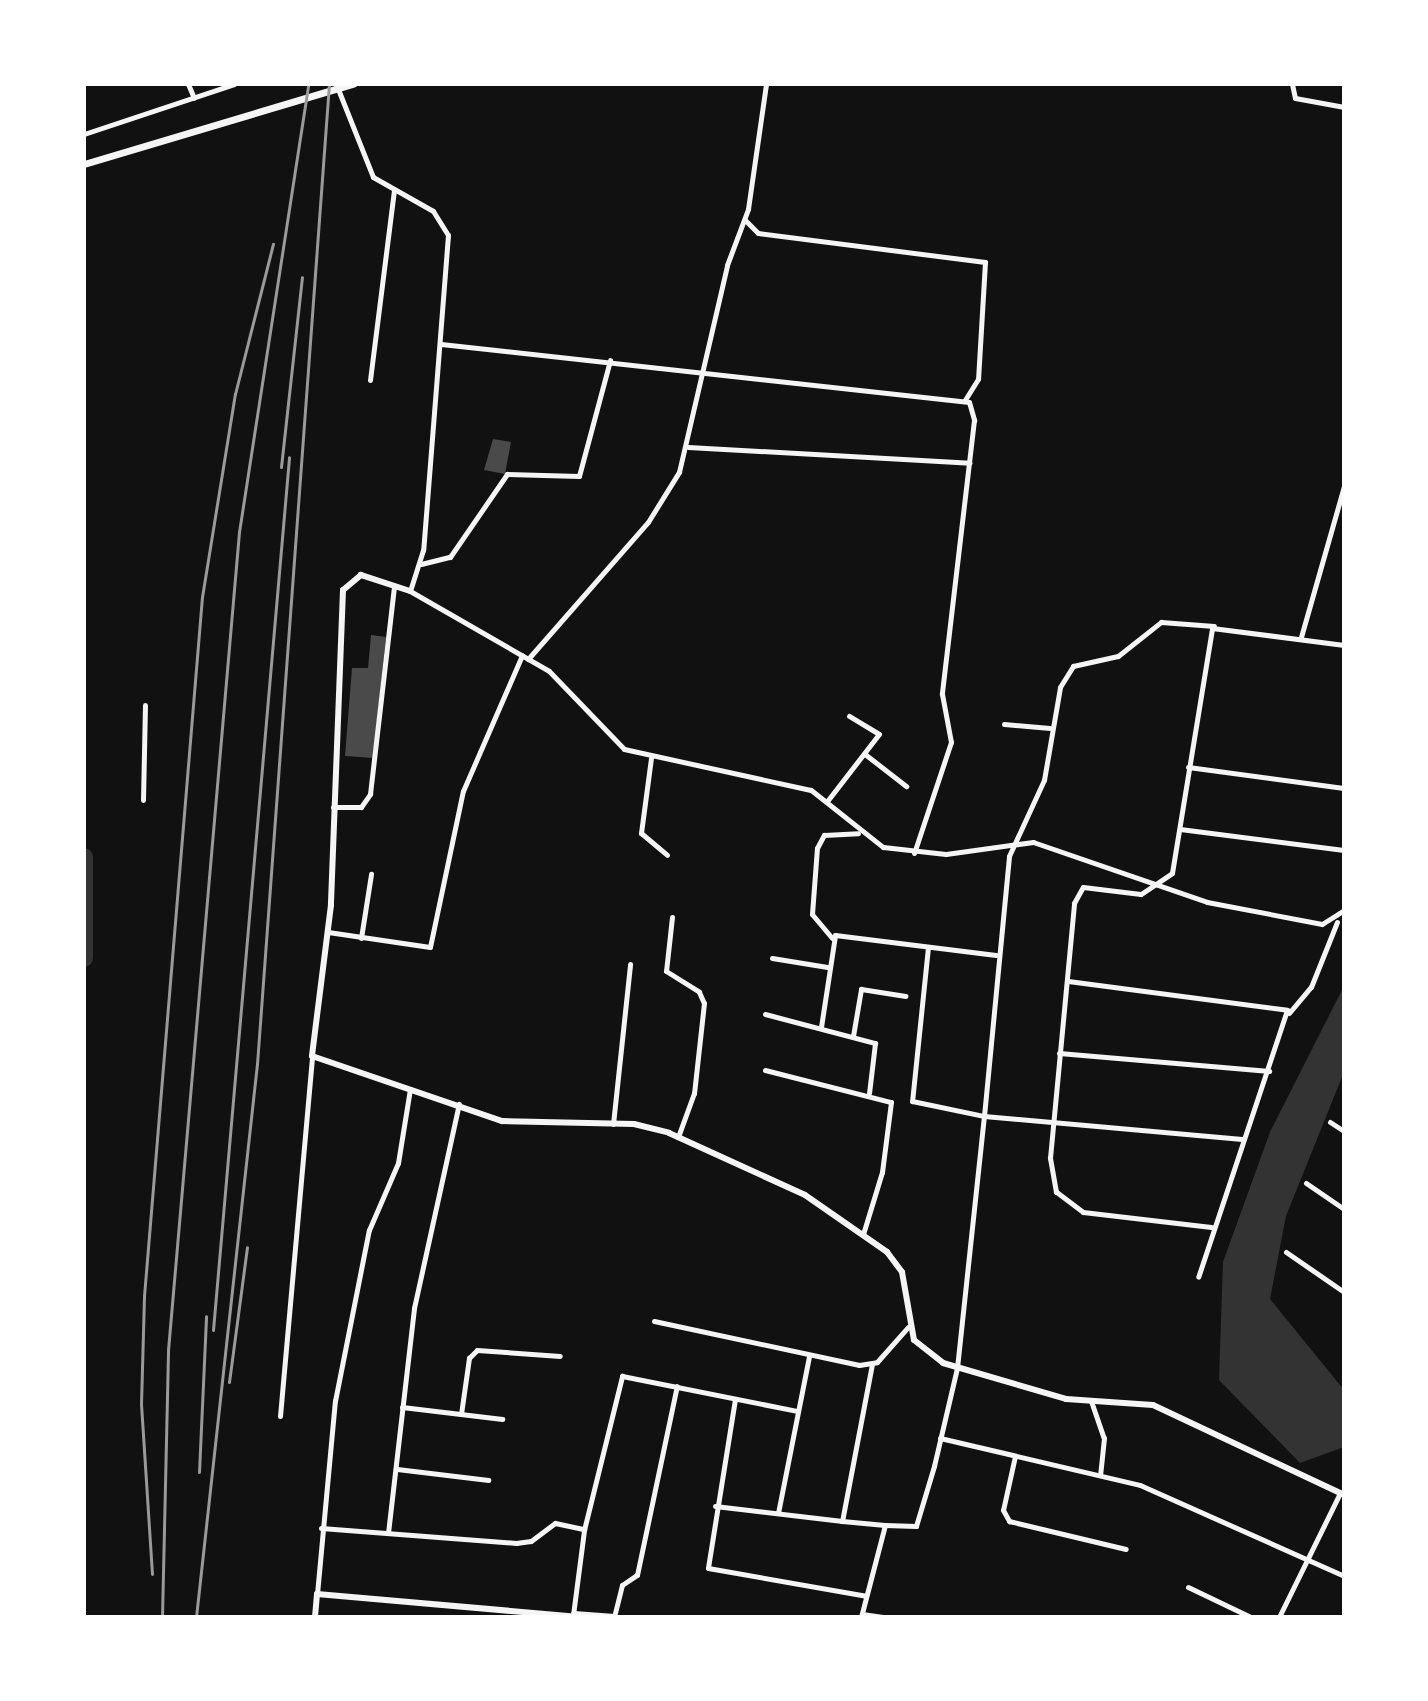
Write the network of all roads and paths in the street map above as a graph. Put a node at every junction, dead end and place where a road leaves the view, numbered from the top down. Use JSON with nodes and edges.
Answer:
{"nodes":[{"id":1,"x":188,"y":84,"type":"edge"},
{"id":2,"x":234,"y":84,"type":"edge"},
{"id":3,"x":336,"y":84,"type":"edge"},
{"id":4,"x":353,"y":84,"type":"edge"},
{"id":5,"x":766,"y":84,"type":"edge"},
{"id":6,"x":1292,"y":84,"type":"edge"},
{"id":7,"x":194,"y":98,"type":"junction"},
{"id":8,"x":1344,"y":107,"type":"edge"},
{"id":9,"x":84,"y":134,"type":"edge"},
{"id":10,"x":84,"y":164,"type":"edge"},
{"id":11,"x":394,"y":191,"type":"junction"},
{"id":12,"x":745,"y":220,"type":"junction"},
{"id":13,"x":441,"y":344,"type":"junction"},
{"id":14,"x":610,"y":360,"type":"junction"},
{"id":15,"x":707,"y":371,"type":"junction"},
{"id":16,"x":370,"y":380,"type":"dead end"},
{"id":17,"x":965,"y":400,"type":"junction"},
{"id":18,"x":688,"y":447,"type":"junction"},
{"id":19,"x":970,"y":463,"type":"junction"},
{"id":20,"x":1344,"y":486,"type":"edge"},
{"id":21,"x":421,"y":564,"type":"junction"},
{"id":22,"x":394,"y":585,"type":"junction"},
{"id":23,"x":410,"y":591,"type":"junction"},
{"id":24,"x":1215,"y":626,"type":"junction"},
{"id":25,"x":1301,"y":637,"type":"junction"},
{"id":26,"x":1344,"y":645,"type":"edge"},
{"id":27,"x":525,"y":657,"type":"junction"},
{"id":28,"x":145,"y":705,"type":"dead end"},
{"id":29,"x":849,"y":716,"type":"dead end"},
{"id":30,"x":1004,"y":724,"type":"dead end"},
{"id":31,"x":1050,"y":728,"type":"junction"},
{"id":32,"x":866,"y":755,"type":"junction"},
{"id":33,"x":651,"y":758,"type":"junction"},
{"id":34,"x":1188,"y":767,"type":"junction"},
{"id":35,"x":906,"y":786,"type":"dead end"},
{"id":36,"x":1344,"y":788,"type":"edge"},
{"id":37,"x":143,"y":800,"type":"dead end"},
{"id":38,"x":828,"y":800,"type":"junction"},
{"id":39,"x":332,"y":807,"type":"junction"},
{"id":40,"x":1180,"y":829,"type":"junction"},
{"id":41,"x":858,"y":833,"type":"junction"},
{"id":42,"x":1013,"y":842,"type":"junction"},
{"id":43,"x":1344,"y":850,"type":"edge"},
{"id":44,"x":914,"y":853,"type":"junction"},
{"id":45,"x":667,"y":855,"type":"dead end"},
{"id":46,"x":371,"y":874,"type":"dead end"},
{"id":47,"x":1160,"y":888,"type":"junction"},
{"id":48,"x":1344,"y":910,"type":"edge"},
{"id":49,"x":672,"y":917,"type":"dead end"},
{"id":50,"x":1337,"y":922,"type":"junction"},
{"id":51,"x":328,"y":932,"type":"junction"},
{"id":52,"x":361,"y":938,"type":"junction"},
{"id":53,"x":832,"y":938,"type":"junction"},
{"id":54,"x":928,"y":947,"type":"junction"},
{"id":55,"x":996,"y":955,"type":"junction"},
{"id":56,"x":772,"y":958,"type":"dead end"},
{"id":57,"x":630,"y":964,"type":"dead end"},
{"id":58,"x":827,"y":967,"type":"junction"},
{"id":59,"x":1068,"y":981,"type":"junction"},
{"id":60,"x":905,"y":996,"type":"dead end"},
{"id":61,"x":765,"y":1014,"type":"dead end"},
{"id":62,"x":1288,"y":1014,"type":"junction"},
{"id":63,"x":821,"y":1027,"type":"junction"},
{"id":64,"x":853,"y":1036,"type":"junction"},
{"id":65,"x":1059,"y":1053,"type":"junction"},
{"id":66,"x":312,"y":1056,"type":"junction"},
{"id":67,"x":765,"y":1070,"type":"dead end"},
{"id":68,"x":1269,"y":1071,"type":"junction"},
{"id":69,"x":410,"y":1089,"type":"junction"},
{"id":70,"x":869,"y":1093,"type":"junction"},
{"id":71,"x":459,"y":1104,"type":"junction"},
{"id":72,"x":984,"y":1116,"type":"junction"},
{"id":73,"x":1053,"y":1122,"type":"junction"},
{"id":74,"x":1330,"y":1122,"type":"dead end"},
{"id":75,"x":613,"y":1124,"type":"junction"},
{"id":76,"x":1344,"y":1131,"type":"edge"},
{"id":77,"x":678,"y":1137,"type":"junction"},
{"id":78,"x":1242,"y":1139,"type":"junction"},
{"id":79,"x":1306,"y":1183,"type":"dead end"},
{"id":80,"x":1344,"y":1209,"type":"edge"},
{"id":81,"x":1211,"y":1227,"type":"junction"},
{"id":82,"x":863,"y":1234,"type":"junction"},
{"id":83,"x":1286,"y":1252,"type":"dead end"},
{"id":84,"x":1198,"y":1277,"type":"dead end"},
{"id":85,"x":1344,"y":1292,"type":"edge"},
{"id":86,"x":654,"y":1321,"type":"dead end"},
{"id":87,"x":908,"y":1327,"type":"junction"},
{"id":88,"x":560,"y":1356,"type":"dead end"},
{"id":89,"x":809,"y":1356,"type":"junction"},
{"id":90,"x":872,"y":1364,"type":"junction"},
{"id":91,"x":957,"y":1368,"type":"junction"},
{"id":92,"x":677,"y":1386,"type":"junction"},
{"id":93,"x":735,"y":1399,"type":"junction"},
{"id":94,"x":1091,"y":1401,"type":"junction"},
{"id":95,"x":402,"y":1407,"type":"junction"},
{"id":96,"x":797,"y":1411,"type":"junction"},
{"id":97,"x":461,"y":1414,"type":"junction"},
{"id":98,"x":280,"y":1416,"type":"dead end"},
{"id":99,"x":502,"y":1419,"type":"dead end"},
{"id":100,"x":940,"y":1438,"type":"junction"},
{"id":101,"x":1015,"y":1456,"type":"junction"},
{"id":102,"x":397,"y":1469,"type":"junction"},
{"id":103,"x":1100,"y":1475,"type":"junction"},
{"id":104,"x":488,"y":1480,"type":"dead end"},
{"id":105,"x":1342,"y":1495,"type":"edge"},
{"id":106,"x":715,"y":1506,"type":"junction"},
{"id":107,"x":778,"y":1513,"type":"junction"},
{"id":108,"x":842,"y":1521,"type":"junction"},
{"id":109,"x":885,"y":1525,"type":"junction"},
{"id":110,"x":321,"y":1528,"type":"junction"},
{"id":111,"x":584,"y":1530,"type":"junction"},
{"id":112,"x":388,"y":1533,"type":"junction"},
{"id":113,"x":1126,"y":1549,"type":"dead end"},
{"id":114,"x":1308,"y":1561,"type":"junction"},
{"id":115,"x":1344,"y":1576,"type":"edge"},
{"id":116,"x":1188,"y":1587,"type":"dead end"},
{"id":117,"x":317,"y":1594,"type":"junction"},
{"id":118,"x":866,"y":1596,"type":"junction"},
{"id":119,"x":573,"y":1615,"type":"edge"},
{"id":120,"x":862,"y":1615,"type":"edge"},
{"id":121,"x":315,"y":1617,"type":"edge"},
{"id":122,"x":582,"y":1617,"type":"edge"},
{"id":123,"x":615,"y":1617,"type":"edge"},
{"id":124,"x":883,"y":1617,"type":"edge"},
{"id":125,"x":1251,"y":1617,"type":"edge"},
{"id":126,"x":1279,"y":1617,"type":"edge"}],
"edges":[{"from":1,"to":7,"type":"street"},
{"from":2,"to":7,"type":"street"},
{"from":3,"to":11,"type":"street"},
{"from":4,"to":10,"type":"main road"},
{"from":5,"to":12,"type":"street"},
{"from":6,"to":8,"type":"street"},
{"from":7,"to":9,"type":"street"},
{"from":11,"to":13,"type":"street"},
{"from":11,"to":16,"type":"street"},
{"from":12,"to":15,"type":"street"},
{"from":12,"to":17,"type":"street"},
{"from":13,"to":14,"type":"street"},
{"from":13,"to":21,"type":"street"},
{"from":14,"to":15,"type":"street"},
{"from":14,"to":21,"type":"street"},
{"from":15,"to":17,"type":"street"},
{"from":15,"to":18,"type":"street"},
{"from":17,"to":19,"type":"street"},
{"from":18,"to":19,"type":"street"},
{"from":18,"to":27,"type":"street"},
{"from":19,"to":44,"type":"street"},
{"from":20,"to":25,"type":"street"},
{"from":21,"to":23,"type":"street"},
{"from":22,"to":23,"type":"street"},
{"from":22,"to":39,"type":"street"},
{"from":22,"to":39,"type":"street"},
{"from":23,"to":27,"type":"street"},
{"from":24,"to":25,"type":"street"},
{"from":24,"to":31,"type":"street"},
{"from":24,"to":34,"type":"street"},
{"from":25,"to":26,"type":"street"},
{"from":27,"to":33,"type":"street"},
{"from":27,"to":52,"type":"street"},
{"from":28,"to":37,"type":"street"},
{"from":29,"to":32,"type":"street"},
{"from":30,"to":31,"type":"street"},
{"from":31,"to":42,"type":"street"},
{"from":32,"to":35,"type":"street"},
{"from":32,"to":38,"type":"street"},
{"from":33,"to":38,"type":"street"},
{"from":33,"to":45,"type":"street"},
{"from":34,"to":36,"type":"street"},
{"from":34,"to":40,"type":"street"},
{"from":38,"to":41,"type":"street"},
{"from":39,"to":51,"type":"street"},
{"from":40,"to":43,"type":"street"},
{"from":40,"to":47,"type":"street"},
{"from":41,"to":44,"type":"street"},
{"from":41,"to":53,"type":"street"},
{"from":42,"to":44,"type":"street"},
{"from":42,"to":47,"type":"street"},
{"from":42,"to":55,"type":"street"},
{"from":46,"to":52,"type":"street"},
{"from":47,"to":50,"type":"street"},
{"from":47,"to":59,"type":"street"},
{"from":48,"to":50,"type":"street"},
{"from":49,"to":77,"type":"street"},
{"from":50,"to":62,"type":"street"},
{"from":51,"to":52,"type":"street"},
{"from":51,"to":66,"type":"street"},
{"from":53,"to":54,"type":"street"},
{"from":53,"to":58,"type":"street"},
{"from":54,"to":55,"type":"street"},
{"from":54,"to":72,"type":"street"},
{"from":55,"to":72,"type":"street"},
{"from":56,"to":58,"type":"street"},
{"from":57,"to":75,"type":"street"},
{"from":58,"to":63,"type":"street"},
{"from":59,"to":62,"type":"street"},
{"from":59,"to":65,"type":"street"},
{"from":60,"to":64,"type":"street"},
{"from":61,"to":63,"type":"street"},
{"from":62,"to":68,"type":"street"},
{"from":63,"to":64,"type":"street"},
{"from":64,"to":70,"type":"street"},
{"from":65,"to":68,"type":"street"},
{"from":65,"to":73,"type":"street"},
{"from":66,"to":69,"type":"street"},
{"from":66,"to":98,"type":"street"},
{"from":67,"to":70,"type":"street"},
{"from":68,"to":78,"type":"street"},
{"from":69,"to":71,"type":"street"},
{"from":69,"to":110,"type":"street"},
{"from":70,"to":82,"type":"street"},
{"from":71,"to":75,"type":"street"},
{"from":71,"to":95,"type":"street"},
{"from":72,"to":73,"type":"street"},
{"from":72,"to":91,"type":"street"},
{"from":73,"to":78,"type":"street"},
{"from":73,"to":81,"type":"street"},
{"from":74,"to":76,"type":"street"},
{"from":75,"to":77,"type":"street"},
{"from":77,"to":82,"type":"street"},
{"from":78,"to":81,"type":"street"},
{"from":79,"to":80,"type":"street"},
{"from":81,"to":84,"type":"street"},
{"from":82,"to":87,"type":"street"},
{"from":83,"to":85,"type":"street"},
{"from":86,"to":89,"type":"street"},
{"from":87,"to":90,"type":"street"},
{"from":87,"to":91,"type":"street"},
{"from":88,"to":97,"type":"street"},
{"from":89,"to":90,"type":"street"},
{"from":89,"to":96,"type":"street"},
{"from":90,"to":108,"type":"street"},
{"from":91,"to":94,"type":"street"},
{"from":91,"to":100,"type":"street"},
{"from":92,"to":93,"type":"street"},
{"from":92,"to":111,"type":"street"},
{"from":92,"to":123,"type":"street"},
{"from":93,"to":96,"type":"street"},
{"from":93,"to":106,"type":"street"},
{"from":94,"to":103,"type":"street"},
{"from":94,"to":105,"type":"street"},
{"from":95,"to":97,"type":"street"},
{"from":95,"to":102,"type":"street"},
{"from":96,"to":107,"type":"street"},
{"from":97,"to":99,"type":"street"},
{"from":100,"to":101,"type":"street"},
{"from":100,"to":109,"type":"street"},
{"from":101,"to":103,"type":"street"},
{"from":101,"to":113,"type":"street"},
{"from":102,"to":104,"type":"street"},
{"from":102,"to":112,"type":"street"},
{"from":103,"to":114,"type":"street"},
{"from":105,"to":114,"type":"street"},
{"from":106,"to":107,"type":"street"},
{"from":106,"to":118,"type":"street"},
{"from":107,"to":108,"type":"street"},
{"from":108,"to":109,"type":"street"},
{"from":109,"to":118,"type":"street"},
{"from":110,"to":112,"type":"street"},
{"from":110,"to":117,"type":"street"},
{"from":111,"to":112,"type":"street"},
{"from":111,"to":119,"type":"street"},
{"from":114,"to":115,"type":"street"},
{"from":114,"to":126,"type":"street"},
{"from":116,"to":125,"type":"street"},
{"from":117,"to":119,"type":"street"},
{"from":117,"to":121,"type":"street"},
{"from":118,"to":120,"type":"street"},
{"from":119,"to":122,"type":"street"},
{"from":119,"to":123,"type":"street"},
{"from":120,"to":124,"type":"street"}]}
